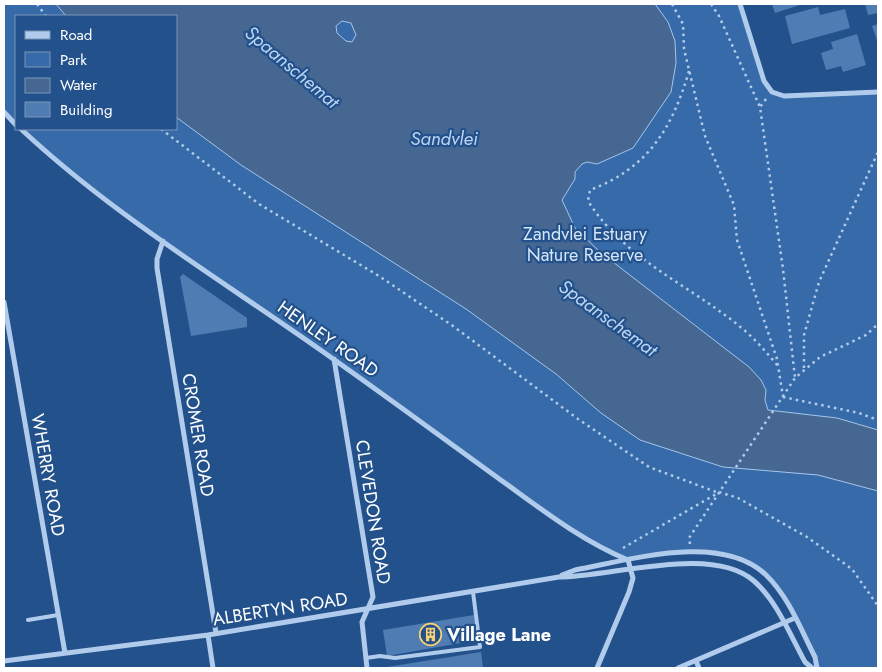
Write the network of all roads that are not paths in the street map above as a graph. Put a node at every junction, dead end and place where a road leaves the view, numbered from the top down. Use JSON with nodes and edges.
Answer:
{"nodes":[{"id":1,"x":740,"y":4,"type":"edge"},
{"id":2,"x":878,"y":92,"type":"edge"},
{"id":3,"x":4,"y":112,"type":"edge"},
{"id":4,"x":15,"y":124,"type":"edge"},
{"id":5,"x":21,"y":130,"type":"edge"},
{"id":6,"x":162,"y":241,"type":"junction"},
{"id":7,"x":4,"y":302,"type":"edge"},
{"id":8,"x":334,"y":359,"type":"junction"},
{"id":9,"x":628,"y":560,"type":"junction"},
{"id":10,"x":631,"y":569,"type":"junction"},
{"id":11,"x":559,"y":577,"type":"junction"},
{"id":12,"x":473,"y":592,"type":"junction"},
{"id":13,"x":368,"y":609,"type":"junction"},
{"id":14,"x":58,"y":615,"type":"junction"},
{"id":15,"x":795,"y":618,"type":"junction"},
{"id":16,"x":28,"y":620,"type":"dead end"},
{"id":17,"x":784,"y":624,"type":"junction"},
{"id":18,"x":216,"y":633,"type":"junction"},
{"id":19,"x":208,"y":635,"type":"junction"},
{"id":20,"x":65,"y":653,"type":"junction"},
{"id":21,"x":366,"y":658,"type":"junction"},
{"id":22,"x":4,"y":661,"type":"edge"},
{"id":23,"x":696,"y":661,"type":"junction"},
{"id":24,"x":212,"y":668,"type":"edge"},
{"id":25,"x":367,"y":668,"type":"edge"},
{"id":26,"x":597,"y":668,"type":"edge"},
{"id":27,"x":678,"y":668,"type":"edge"},
{"id":28,"x":699,"y":668,"type":"edge"},
{"id":29,"x":812,"y":668,"type":"edge"},
{"id":30,"x":817,"y":668,"type":"edge"}],
"edges":[{"from":1,"to":2,"type":"street"},
{"from":3,"to":4,"type":"street"},
{"from":5,"to":6,"type":"street","name":"HENLEY ROAD"},
{"from":6,"to":8,"type":"street","name":"HENLEY ROAD"},
{"from":6,"to":18,"type":"street","name":"CROMER ROAD"},
{"from":7,"to":14,"type":"street","name":"WHERRY ROAD"},
{"from":8,"to":9,"type":"street","name":"HENLEY ROAD"},
{"from":8,"to":13,"type":"street","name":"CLEVEDON ROAD"},
{"from":9,"to":10,"type":"street"},
{"from":9,"to":11,"type":"street","name":"ALBERTYN ROAD"},
{"from":9,"to":15,"type":"street","name":"ALBERTYN ROAD"},
{"from":10,"to":11,"type":"street","name":"ALBERTYN ROAD"},
{"from":10,"to":17,"type":"street","name":"ALBERTYN ROAD"},
{"from":10,"to":26,"type":"street"},
{"from":11,"to":12,"type":"street","name":"ALBERTYN ROAD"},
{"from":12,"to":13,"type":"street","name":"ALBERTYN ROAD"},
{"from":12,"to":21,"type":"lane"},
{"from":13,"to":18,"type":"street","name":"ALBERTYN ROAD"},
{"from":13,"to":21,"type":"street","name":"CLEVEDON ROAD"},
{"from":14,"to":16,"type":"lane"},
{"from":14,"to":20,"type":"street","name":"WHERRY ROAD"},
{"from":15,"to":17,"type":"street"},
{"from":15,"to":30,"type":"street","name":"ALBERTYN ROAD"},
{"from":17,"to":23,"type":"street"},
{"from":17,"to":29,"type":"street","name":"ALBERTYN ROAD"},
{"from":18,"to":19,"type":"street","name":"ALBERTYN ROAD"},
{"from":19,"to":20,"type":"street","name":"ALBERTYN ROAD"},
{"from":19,"to":24,"type":"street"},
{"from":20,"to":22,"type":"street","name":"ALBERTYN ROAD"},
{"from":21,"to":25,"type":"street","name":"CLEVEDON ROAD"},
{"from":23,"to":27,"type":"street"},
{"from":23,"to":28,"type":"street"}]}
